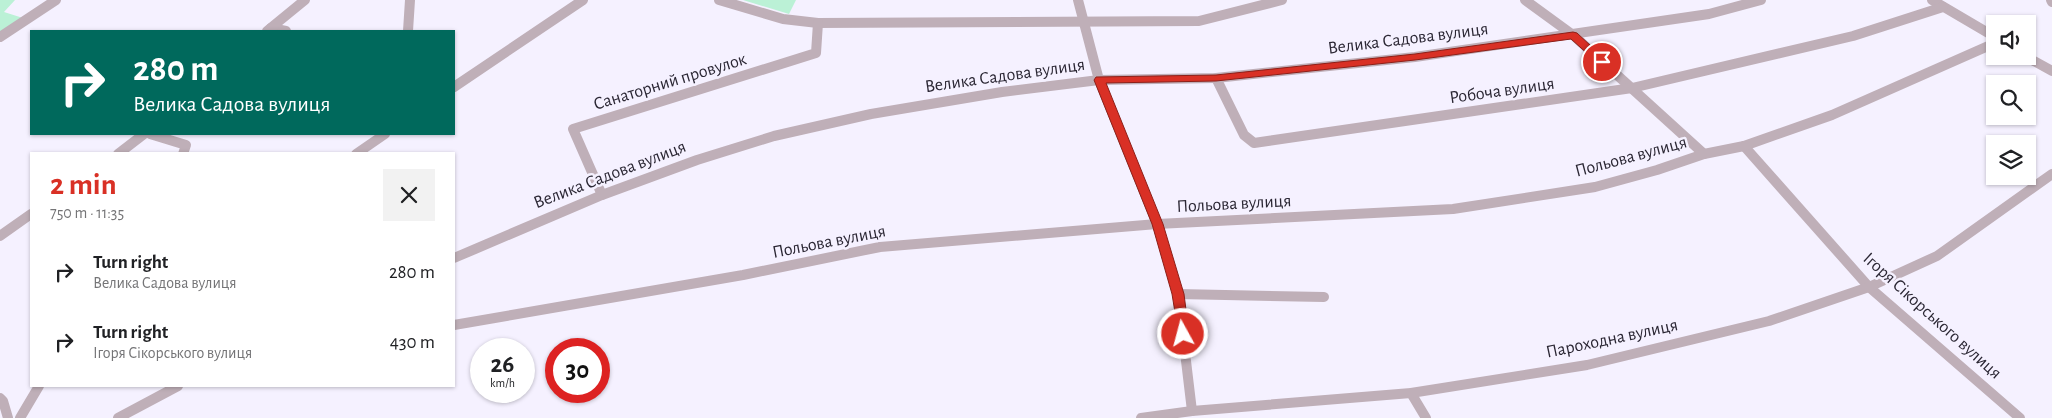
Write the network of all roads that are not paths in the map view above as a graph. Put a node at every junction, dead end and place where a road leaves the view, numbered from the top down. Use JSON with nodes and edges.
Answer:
{"nodes":[{"id":1,"x":56,"y":0,"type":"edge"},
{"id":2,"x":305,"y":0,"type":"edge"},
{"id":3,"x":410,"y":0,"type":"edge"},
{"id":4,"x":583,"y":0,"type":"edge"},
{"id":5,"x":719,"y":0,"type":"edge"},
{"id":6,"x":1078,"y":0,"type":"edge"},
{"id":7,"x":1282,"y":0,"type":"edge"},
{"id":8,"x":1525,"y":0,"type":"edge"},
{"id":9,"x":1761,"y":0,"type":"edge"},
{"id":10,"x":1932,"y":0,"type":"edge"},
{"id":11,"x":1943,"y":7,"type":"junction"},
{"id":12,"x":818,"y":23,"type":"junction"},
{"id":13,"x":1085,"y":23,"type":"junction"},
{"id":14,"x":269,"y":29,"type":"edge"},
{"id":15,"x":408,"y":30,"type":"edge"},
{"id":16,"x":1986,"y":32,"type":"edge"},
{"id":17,"x":1573,"y":35,"type":"junction"},
{"id":18,"x":0,"y":37,"type":"edge"},
{"id":19,"x":1986,"y":46,"type":"edge"},
{"id":20,"x":2036,"y":62,"type":"edge"},
{"id":21,"x":2052,"y":71,"type":"edge"},
{"id":22,"x":1216,"y":78,"type":"junction"},
{"id":23,"x":1099,"y":80,"type":"junction"},
{"id":24,"x":455,"y":86,"type":"edge"},
{"id":25,"x":1632,"y":88,"type":"junction"},
{"id":26,"x":143,"y":135,"type":"edge"},
{"id":27,"x":153,"y":135,"type":"edge"},
{"id":28,"x":384,"y":135,"type":"edge"},
{"id":29,"x":1744,"y":146,"type":"junction"},
{"id":30,"x":121,"y":152,"type":"edge"},
{"id":31,"x":184,"y":152,"type":"edge"},
{"id":32,"x":359,"y":152,"type":"edge"},
{"id":33,"x":1704,"y":154,"type":"junction"},
{"id":34,"x":2052,"y":174,"type":"edge"},
{"id":35,"x":602,"y":195,"type":"junction"},
{"id":36,"x":30,"y":215,"type":"edge"},
{"id":37,"x":1157,"y":224,"type":"junction"},
{"id":38,"x":0,"y":236,"type":"edge"},
{"id":39,"x":455,"y":258,"type":"edge"},
{"id":40,"x":1869,"y":287,"type":"junction"},
{"id":41,"x":1178,"y":294,"type":"junction"},
{"id":42,"x":1324,"y":297,"type":"dead end"},
{"id":43,"x":455,"y":325,"type":"edge"},
{"id":44,"x":37,"y":387,"type":"edge"},
{"id":45,"x":176,"y":387,"type":"edge"},
{"id":46,"x":1411,"y":392,"type":"junction"},
{"id":47,"x":0,"y":398,"type":"edge"},
{"id":48,"x":1192,"y":412,"type":"junction"},
{"id":49,"x":1233,"y":413,"type":"edge"},
{"id":50,"x":8,"y":418,"type":"edge"},
{"id":51,"x":20,"y":418,"type":"edge"},
{"id":52,"x":118,"y":418,"type":"edge"},
{"id":53,"x":1141,"y":418,"type":"edge"},
{"id":54,"x":1426,"y":418,"type":"edge"},
{"id":55,"x":2020,"y":418,"type":"edge"}],
"edges":[{"from":1,"to":18,"type":"street"},
{"from":2,"to":14,"type":"street"},
{"from":3,"to":15,"type":"street"},
{"from":4,"to":24,"type":"street"},
{"from":5,"to":12,"type":"street"},
{"from":6,"to":13,"type":"street"},
{"from":7,"to":13,"type":"street"},
{"from":8,"to":17,"type":"street"},
{"from":9,"to":17,"type":"street","name":"Велика Садова вулиця"},
{"from":10,"to":11,"type":"street"},
{"from":11,"to":16,"type":"street"},
{"from":11,"to":25,"type":"street","name":"Робоча вулиця"},
{"from":12,"to":13,"type":"street"},
{"from":12,"to":35,"type":"street","name":"Санаторний провулок"},
{"from":13,"to":23,"type":"street"},
{"from":17,"to":22,"type":"street","name":"Велика Садова вулиця"},
{"from":17,"to":25,"type":"street"},
{"from":19,"to":29,"type":"street","name":"Польова вулиця"},
{"from":20,"to":21,"type":"street"},
{"from":22,"to":23,"type":"street","name":"Велика Садова вулиця"},
{"from":22,"to":25,"type":"street","name":"Робоча вулиця"},
{"from":23,"to":35,"type":"street","name":"Велика Садова вулиця"},
{"from":23,"to":37,"type":"street"},
{"from":25,"to":33,"type":"street"},
{"from":26,"to":30,"type":"street"},
{"from":27,"to":31,"type":"street"},
{"from":28,"to":32,"type":"street"},
{"from":29,"to":33,"type":"street","name":"Польова вулиця"},
{"from":29,"to":40,"type":"street","name":"Ігоря Сікорського вулиця"},
{"from":33,"to":37,"type":"street","name":"Польова вулиця"},
{"from":34,"to":40,"type":"street","name":"Пароходна вулиця"},
{"from":35,"to":39,"type":"street","name":"Велика Садова вулиця"},
{"from":36,"to":38,"type":"street"},
{"from":37,"to":41,"type":"street"},
{"from":37,"to":43,"type":"street","name":"Польова вулиця"},
{"from":40,"to":46,"type":"street","name":"Пароходна вулиця"},
{"from":40,"to":55,"type":"street","name":"Ігоря Сікорського вулиця"},
{"from":41,"to":42,"type":"street"},
{"from":41,"to":48,"type":"street"},
{"from":44,"to":51,"type":"street"},
{"from":45,"to":52,"type":"street"},
{"from":46,"to":49,"type":"street","name":"Пароходна вулиця"},
{"from":46,"to":54,"type":"street"},
{"from":47,"to":50,"type":"street"},
{"from":48,"to":49,"type":"street","name":"Пароходна вулиця"},
{"from":48,"to":53,"type":"street","name":"Пароходна вулиця"}]}
